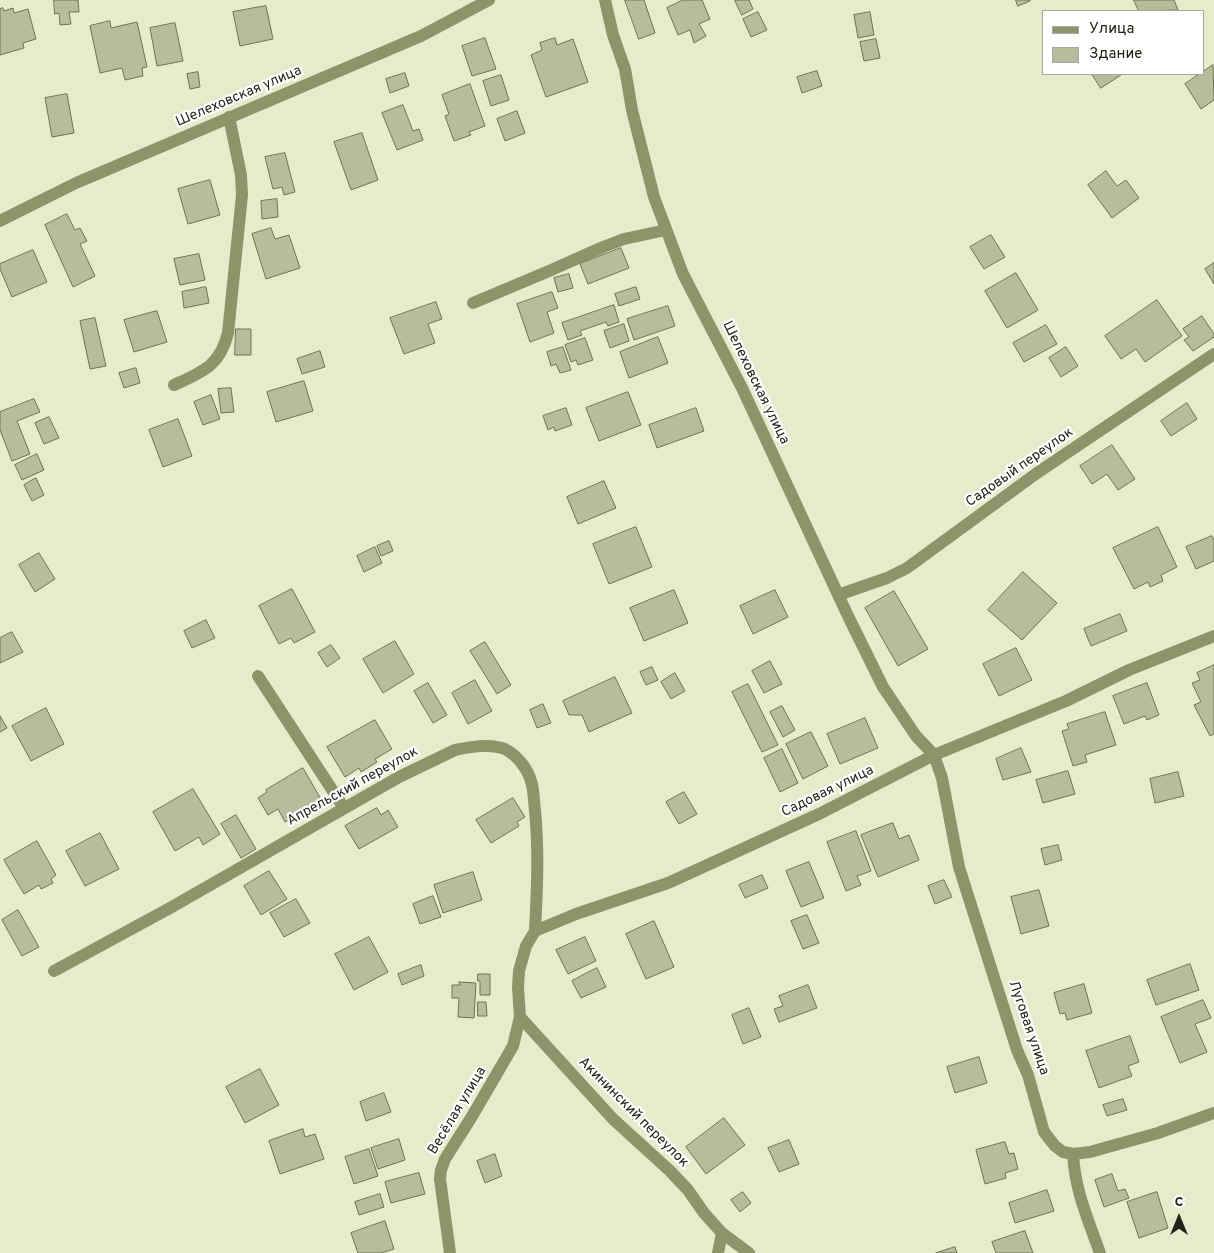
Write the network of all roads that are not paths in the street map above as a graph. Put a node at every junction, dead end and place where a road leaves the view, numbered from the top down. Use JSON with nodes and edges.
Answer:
{"nodes":[{"id":1,"x":489,"y":0,"type":"edge"},
{"id":2,"x":606,"y":0,"type":"edge"},
{"id":3,"x":229,"y":117,"type":"junction"},
{"id":4,"x":0,"y":221,"type":"edge"},
{"id":5,"x":666,"y":230,"type":"junction"},
{"id":6,"x":473,"y":303,"type":"dead end"},
{"id":7,"x":1214,"y":354,"type":"edge"},
{"id":8,"x":174,"y":385,"type":"dead end"},
{"id":9,"x":838,"y":595,"type":"junction"},
{"id":10,"x":1214,"y":636,"type":"edge"},
{"id":11,"x":258,"y":676,"type":"dead end"},
{"id":12,"x":934,"y":755,"type":"junction"},
{"id":13,"x":344,"y":808,"type":"junction"},
{"id":14,"x":535,"y":931,"type":"junction"},
{"id":15,"x":54,"y":971,"type":"dead end"},
{"id":16,"x":520,"y":1017,"type":"junction"},
{"id":17,"x":1214,"y":1113,"type":"edge"},
{"id":18,"x":1074,"y":1154,"type":"junction"},
{"id":19,"x":722,"y":1233,"type":"junction"},
{"id":20,"x":450,"y":1253,"type":"edge"},
{"id":21,"x":718,"y":1253,"type":"edge"},
{"id":22,"x":750,"y":1253,"type":"edge"},
{"id":23,"x":1100,"y":1253,"type":"edge"}],
"edges":[{"from":1,"to":3,"type":"street","name":"Шелеховская улица"},
{"from":2,"to":5,"type":"street","name":"Шелеховская улица"},
{"from":3,"to":4,"type":"street","name":"Шелеховская улица"},
{"from":3,"to":8,"type":"street"},
{"from":5,"to":6,"type":"street"},
{"from":5,"to":9,"type":"street","name":"Шелеховская улица"},
{"from":7,"to":9,"type":"street","name":"Садовый переулок"},
{"from":9,"to":12,"type":"street","name":"Шелеховская улица"},
{"from":10,"to":12,"type":"street","name":"Садовая улица"},
{"from":11,"to":13,"type":"street"},
{"from":12,"to":14,"type":"street","name":"Садовая улица"},
{"from":12,"to":18,"type":"street","name":"Луговая улица"},
{"from":13,"to":14,"type":"street","name":"Апрельский переулок"},
{"from":13,"to":15,"type":"street","name":"Апрельский переулок"},
{"from":14,"to":16,"type":"street"},
{"from":16,"to":19,"type":"street","name":"Акининский переулок"},
{"from":16,"to":20,"type":"street","name":"Весёлая улица"},
{"from":17,"to":18,"type":"street"},
{"from":18,"to":23,"type":"street"},
{"from":19,"to":21,"type":"street"},
{"from":19,"to":22,"type":"street","name":"Акининский переулок"}]}
